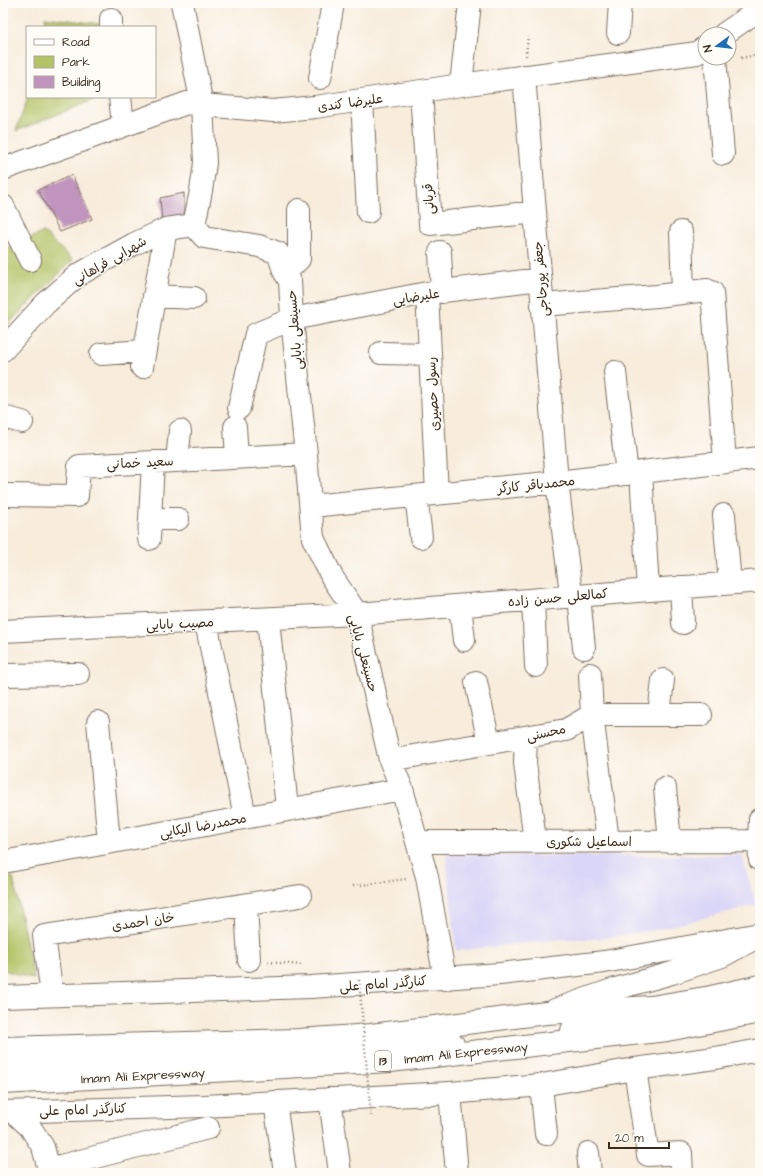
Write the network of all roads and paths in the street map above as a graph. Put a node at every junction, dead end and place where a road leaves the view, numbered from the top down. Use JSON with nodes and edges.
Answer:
{"nodes":[{"id":1,"x":182,"y":3,"type":"edge"},
{"id":2,"x":333,"y":3,"type":"edge"},
{"id":3,"x":470,"y":3,"type":"edge"},
{"id":4,"x":620,"y":3,"type":"edge"},
{"id":5,"x":752,"y":10,"type":"edge"},
{"id":6,"x":733,"y":26,"type":"edge"},
{"id":7,"x":618,"y":33,"type":"dead end"},
{"id":8,"x":697,"y":52,"type":"edge"},
{"id":9,"x":760,"y":54,"type":"edge"},
{"id":10,"x":741,"y":58,"type":"dead end"},
{"id":11,"x":716,"y":66,"type":"edge"},
{"id":12,"x":524,"y":76,"type":"junction"},
{"id":13,"x":320,"y":78,"type":"dead end"},
{"id":14,"x":461,"y":85,"type":"junction"},
{"id":15,"x":421,"y":92,"type":"junction"},
{"id":16,"x":120,"y":98,"type":"edge"},
{"id":17,"x":362,"y":100,"type":"junction"},
{"id":18,"x":202,"y":105,"type":"junction"},
{"id":19,"x":124,"y":125,"type":"junction"},
{"id":20,"x":723,"y":154,"type":"dead end"},
{"id":21,"x":3,"y":169,"type":"edge"},
{"id":22,"x":3,"y":206,"type":"edge"},
{"id":23,"x":299,"y":210,"type":"dead end"},
{"id":24,"x":368,"y":212,"type":"dead end"},
{"id":25,"x":535,"y":212,"type":"junction"},
{"id":26,"x":194,"y":225,"type":"junction"},
{"id":27,"x":166,"y":229,"type":"junction"},
{"id":28,"x":681,"y":232,"type":"dead end"},
{"id":29,"x":440,"y":252,"type":"dead end"},
{"id":30,"x":30,"y":260,"type":"dead end"},
{"id":31,"x":287,"y":277,"type":"junction"},
{"id":32,"x":540,"y":279,"type":"junction"},
{"id":33,"x":683,"y":292,"type":"junction"},
{"id":34,"x":435,"y":293,"type":"junction"},
{"id":35,"x":154,"y":296,"type":"junction"},
{"id":36,"x":194,"y":298,"type":"dead end"},
{"id":37,"x":542,"y":305,"type":"junction"},
{"id":38,"x":292,"y":319,"type":"junction"},
{"id":39,"x":3,"y":350,"type":"edge"},
{"id":40,"x":381,"y":353,"type":"dead end"},
{"id":41,"x":101,"y":354,"type":"dead end"},
{"id":42,"x":430,"y":354,"type":"junction"},
{"id":43,"x":614,"y":372,"type":"dead end"},
{"id":44,"x":180,"y":431,"type":"dead end"},
{"id":45,"x":306,"y":454,"type":"junction"},
{"id":46,"x":237,"y":458,"type":"junction"},
{"id":47,"x":760,"y":458,"type":"edge"},
{"id":48,"x":177,"y":461,"type":"junction"},
{"id":49,"x":153,"y":462,"type":"junction"},
{"id":50,"x":725,"y":462,"type":"junction"},
{"id":51,"x":634,"y":473,"type":"junction"},
{"id":52,"x":556,"y":482,"type":"junction"},
{"id":53,"x":3,"y":495,"type":"edge"},
{"id":54,"x":426,"y":495,"type":"junction"},
{"id":55,"x":311,"y":506,"type":"junction"},
{"id":56,"x":724,"y":515,"type":"dead end"},
{"id":57,"x":178,"y":519,"type":"dead end"},
{"id":58,"x":421,"y":537,"type":"dead end"},
{"id":59,"x":760,"y":581,"type":"edge"},
{"id":60,"x":730,"y":583,"type":"junction"},
{"id":61,"x":681,"y":587,"type":"junction"},
{"id":62,"x":574,"y":590,"type":"junction"},
{"id":63,"x":648,"y":590,"type":"junction"},
{"id":64,"x":533,"y":600,"type":"junction"},
{"id":65,"x":460,"y":606,"type":"junction"},
{"id":66,"x":357,"y":614,"type":"junction"},
{"id":67,"x":268,"y":618,"type":"junction"},
{"id":68,"x":206,"y":622,"type":"junction"},
{"id":69,"x":683,"y":623,"type":"dead end"},
{"id":70,"x":3,"y":631,"type":"edge"},
{"id":71,"x":464,"y":640,"type":"dead end"},
{"id":72,"x":584,"y":648,"type":"dead end"},
{"id":73,"x":536,"y":666,"type":"dead end"},
{"id":74,"x":78,"y":674,"type":"dead end"},
{"id":75,"x":590,"y":674,"type":"dead end"},
{"id":76,"x":3,"y":675,"type":"edge"},
{"id":77,"x":663,"y":680,"type":"dead end"},
{"id":78,"x":476,"y":682,"type":"dead end"},
{"id":79,"x":592,"y":715,"type":"junction"},
{"id":80,"x":659,"y":715,"type":"junction"},
{"id":81,"x":701,"y":715,"type":"dead end"},
{"id":82,"x":98,"y":722,"type":"dead end"},
{"id":83,"x":526,"y":737,"type":"junction"},
{"id":84,"x":489,"y":743,"type":"junction"},
{"id":85,"x":390,"y":760,"type":"junction"},
{"id":86,"x":665,"y":788,"type":"dead end"},
{"id":87,"x":402,"y":789,"type":"junction"},
{"id":88,"x":288,"y":809,"type":"junction"},
{"id":89,"x":245,"y":817,"type":"junction"},
{"id":90,"x":760,"y":819,"type":"edge"},
{"id":91,"x":535,"y":841,"type":"junction"},
{"id":92,"x":608,"y":841,"type":"junction"},
{"id":93,"x":109,"y":842,"type":"junction"},
{"id":94,"x":417,"y":842,"type":"junction"},
{"id":95,"x":670,"y":842,"type":"junction"},
{"id":96,"x":760,"y":847,"type":"edge"},
{"id":97,"x":3,"y":862,"type":"edge"},
{"id":98,"x":427,"y":877,"type":"junction"},
{"id":99,"x":353,"y":886,"type":"dead end"},
{"id":100,"x":300,"y":896,"type":"dead end"},
{"id":101,"x":246,"y":905,"type":"junction"},
{"id":102,"x":760,"y":935,"type":"edge"},
{"id":103,"x":249,"y":960,"type":"dead end"},
{"id":104,"x":445,"y":979,"type":"junction"},
{"id":105,"x":359,"y":980,"type":"dead end"},
{"id":106,"x":760,"y":986,"type":"edge"},
{"id":107,"x":5,"y":995,"type":"edge"},
{"id":108,"x":52,"y":995,"type":"junction"},
{"id":109,"x":760,"y":997,"type":"edge"},
{"id":110,"x":760,"y":1012,"type":"edge"},
{"id":111,"x":546,"y":1013,"type":"junction"},
{"id":112,"x":3,"y":1048,"type":"edge"},
{"id":113,"x":760,"y":1050,"type":"edge"},
{"id":114,"x":3,"y":1066,"type":"edge"},
{"id":115,"x":635,"y":1069,"type":"junction"},
{"id":116,"x":3,"y":1083,"type":"edge"},
{"id":117,"x":541,"y":1085,"type":"junction"},
{"id":118,"x":450,"y":1093,"type":"junction"},
{"id":119,"x":330,"y":1099,"type":"junction"},
{"id":120,"x":275,"y":1102,"type":"junction"},
{"id":121,"x":8,"y":1112,"type":"edge"},
{"id":122,"x":371,"y":1116,"type":"dead end"},
{"id":123,"x":208,"y":1128,"type":"dead end"},
{"id":124,"x":546,"y":1134,"type":"dead end"},
{"id":125,"x":682,"y":1163,"type":"edge"},
{"id":126,"x":49,"y":1171,"type":"edge"},
{"id":127,"x":285,"y":1173,"type":"edge"},
{"id":128,"x":340,"y":1173,"type":"edge"},
{"id":129,"x":457,"y":1173,"type":"edge"}],
"edges":[{"from":1,"to":18,"type":"main road"},
{"from":2,"to":13,"type":"main road"},
{"from":3,"to":14,"type":"main road"},
{"from":4,"to":7,"type":"main road"},
{"from":5,"to":6,"type":"main road"},
{"from":8,"to":12,"type":"main road","name":"علیرضا کندی"},
{"from":9,"to":10,"type":"path"},
{"from":11,"to":20,"type":"main road"},
{"from":12,"to":14,"type":"main road","name":"علیرضا کندی"},
{"from":12,"to":25,"type":"main road","name":"جعفر پورحاجی"},
{"from":14,"to":15,"type":"main road","name":"علیرضا کندی"},
{"from":15,"to":17,"type":"main road","name":"علیرضا کندی"},
{"from":15,"to":25,"type":"main road","name":"قربانی"},
{"from":16,"to":19,"type":"main road"},
{"from":17,"to":18,"type":"main road","name":"علیرضا کندی"},
{"from":17,"to":24,"type":"main road"},
{"from":18,"to":19,"type":"main road","name":"علیرضا کندی"},
{"from":18,"to":26,"type":"main road"},
{"from":19,"to":21,"type":"main road","name":"علیرضا کندی"},
{"from":22,"to":30,"type":"main road"},
{"from":23,"to":31,"type":"main road"},
{"from":25,"to":32,"type":"main road","name":"جعفر پورحاجی"},
{"from":26,"to":27,"type":"main road","name":"شهرابی فراهانی"},
{"from":26,"to":31,"type":"main road","name":"حسینعلی بابایی"},
{"from":27,"to":35,"type":"main road"},
{"from":27,"to":39,"type":"main road","name":"شهرابی فراهانی"},
{"from":28,"to":33,"type":"main road"},
{"from":29,"to":34,"type":"main road","name":"رسول حصیری"},
{"from":31,"to":38,"type":"main road","name":"حسینعلی بابایی"},
{"from":32,"to":34,"type":"main road","name":"علیرضایی"},
{"from":32,"to":37,"type":"main road","name":"جعفر پورحاجی"},
{"from":33,"to":37,"type":"main road"},
{"from":33,"to":50,"type":"main road"},
{"from":34,"to":38,"type":"main road","name":"علیرضایی"},
{"from":34,"to":42,"type":"main road","name":"رسول حصیری"},
{"from":35,"to":36,"type":"main road"},
{"from":35,"to":41,"type":"main road"},
{"from":37,"to":52,"type":"main road","name":"جعفر پورحاجی"},
{"from":38,"to":45,"type":"main road","name":"حسینعلی بابایی"},
{"from":38,"to":46,"type":"main road","name":"علیرضایی"},
{"from":40,"to":42,"type":"main road"},
{"from":42,"to":54,"type":"main road","name":"رسول حصیری"},
{"from":43,"to":51,"type":"main road"},
{"from":44,"to":48,"type":"main road"},
{"from":45,"to":46,"type":"main road","name":"سعید خمانی"},
{"from":45,"to":55,"type":"main road","name":"حسینعلی بابایی"},
{"from":46,"to":48,"type":"main road","name":"سعید خمانی"},
{"from":47,"to":50,"type":"main road","name":"محمدباقر کارگر"},
{"from":48,"to":49,"type":"main road","name":"سعید خمانی"},
{"from":49,"to":53,"type":"main road","name":"سعید خمانی"},
{"from":49,"to":57,"type":"main road"},
{"from":50,"to":51,"type":"main road","name":"محمدباقر کارگر"},
{"from":51,"to":52,"type":"main road","name":"محمدباقر کارگر"},
{"from":51,"to":63,"type":"main road"},
{"from":52,"to":54,"type":"main road","name":"محمدباقر کارگر"},
{"from":52,"to":62,"type":"main road","name":"جعفر پورحاجی"},
{"from":54,"to":55,"type":"main road","name":"محمدباقر کارگر"},
{"from":54,"to":58,"type":"main road","name":"رسول حصیری"},
{"from":55,"to":66,"type":"main road","name":"حسینعلی بابایی"},
{"from":56,"to":60,"type":"main road"},
{"from":59,"to":60,"type":"main road","name":"کمالعلی حسن زاده"},
{"from":60,"to":61,"type":"main road","name":"کمالعلی حسن زاده"},
{"from":61,"to":63,"type":"main road","name":"کمالعلی حسن زاده"},
{"from":61,"to":69,"type":"main road"},
{"from":62,"to":63,"type":"main road","name":"کمالعلی حسن زاده"},
{"from":62,"to":64,"type":"main road","name":"کمالعلی حسن زاده"},
{"from":62,"to":72,"type":"main road","name":"جعفر پورحاجی"},
{"from":64,"to":65,"type":"main road","name":"کمالعلی حسن زاده"},
{"from":64,"to":73,"type":"main road"},
{"from":65,"to":66,"type":"main road","name":"کمالعلی حسن زاده"},
{"from":65,"to":71,"type":"main road"},
{"from":66,"to":67,"type":"main road","name":"مصیب بابایی"},
{"from":66,"to":85,"type":"main road","name":"حسینعلی بابایی"},
{"from":67,"to":68,"type":"main road","name":"مصیب بابایی"},
{"from":67,"to":88,"type":"main road"},
{"from":68,"to":70,"type":"main road","name":"مصیب بابایی"},
{"from":68,"to":89,"type":"main road"},
{"from":74,"to":76,"type":"main road"},
{"from":75,"to":79,"type":"main road"},
{"from":77,"to":80,"type":"main road"},
{"from":78,"to":84,"type":"main road"},
{"from":79,"to":80,"type":"main road","name":"محسنی"},
{"from":79,"to":83,"type":"main road","name":"محسنی"},
{"from":79,"to":92,"type":"main road"},
{"from":80,"to":81,"type":"main road","name":"محسنی"},
{"from":82,"to":93,"type":"main road"},
{"from":83,"to":84,"type":"main road","name":"محسنی"},
{"from":83,"to":91,"type":"main road"},
{"from":84,"to":85,"type":"main road","name":"محسنی"},
{"from":85,"to":87,"type":"main road","name":"حسینعلی بابایی"},
{"from":86,"to":95,"type":"main road"},
{"from":87,"to":88,"type":"main road","name":"محمدرضا الیکایی"},
{"from":87,"to":94,"type":"main road","name":"حسینعلی بابایی"},
{"from":88,"to":89,"type":"main road","name":"محمدرضا الیکایی"},
{"from":89,"to":93,"type":"main road","name":"محمدرضا الیکایی"},
{"from":90,"to":96,"type":"main road"},
{"from":91,"to":92,"type":"main road","name":"اسماعیل شکوری"},
{"from":91,"to":94,"type":"main road","name":"اسماعیل شکوری"},
{"from":92,"to":95,"type":"main road","name":"اسماعیل شکوری"},
{"from":93,"to":97,"type":"main road","name":"محمدرضا الیکایی"},
{"from":94,"to":98,"type":"main road","name":"حسینعلی بابایی"},
{"from":95,"to":96,"type":"main road","name":"اسماعیل شکوری"},
{"from":98,"to":99,"type":"path"},
{"from":98,"to":104,"type":"main road","name":"حسینعلی بابایی"},
{"from":100,"to":101,"type":"main road","name":"خان احمدی"},
{"from":101,"to":103,"type":"main road"},
{"from":101,"to":108,"type":"main road","name":"خان احمدی"},
{"from":102,"to":104,"type":"main road","name":"کنارگذر امام علی"},
{"from":102,"to":111,"type":"main road"},
{"from":104,"to":108,"type":"main road","name":"کنارگذر امام علی"},
{"from":105,"to":122,"type":"path","bridge":true},
{"from":106,"to":111,"type":"main road","number":"13"},
{"from":107,"to":108,"type":"main road","name":"کنارگذر امام علی"},
{"from":109,"to":114,"type":"main road"},
{"from":110,"to":116,"type":"main road","name":"Imam Ali Expressway","number":"13"},
{"from":111,"to":112,"type":"main road","number":"13"},
{"from":113,"to":115,"type":"main road","name":"کنارگذر امام علی"},
{"from":115,"to":117,"type":"main road","name":"کنارگذر امام علی"},
{"from":115,"to":125,"type":"main road"},
{"from":117,"to":118,"type":"main road","name":"کنارگذر امام علی"},
{"from":117,"to":124,"type":"main road"},
{"from":118,"to":119,"type":"main road","name":"کنارگذر امام علی"},
{"from":118,"to":129,"type":"main road"},
{"from":119,"to":120,"type":"main road","name":"کنارگذر امام علی"},
{"from":119,"to":128,"type":"main road"},
{"from":120,"to":121,"type":"main road","name":"کنارگذر امام علی"},
{"from":120,"to":127,"type":"main road"},
{"from":121,"to":126,"type":"main road"},
{"from":123,"to":126,"type":"main road"}]}
